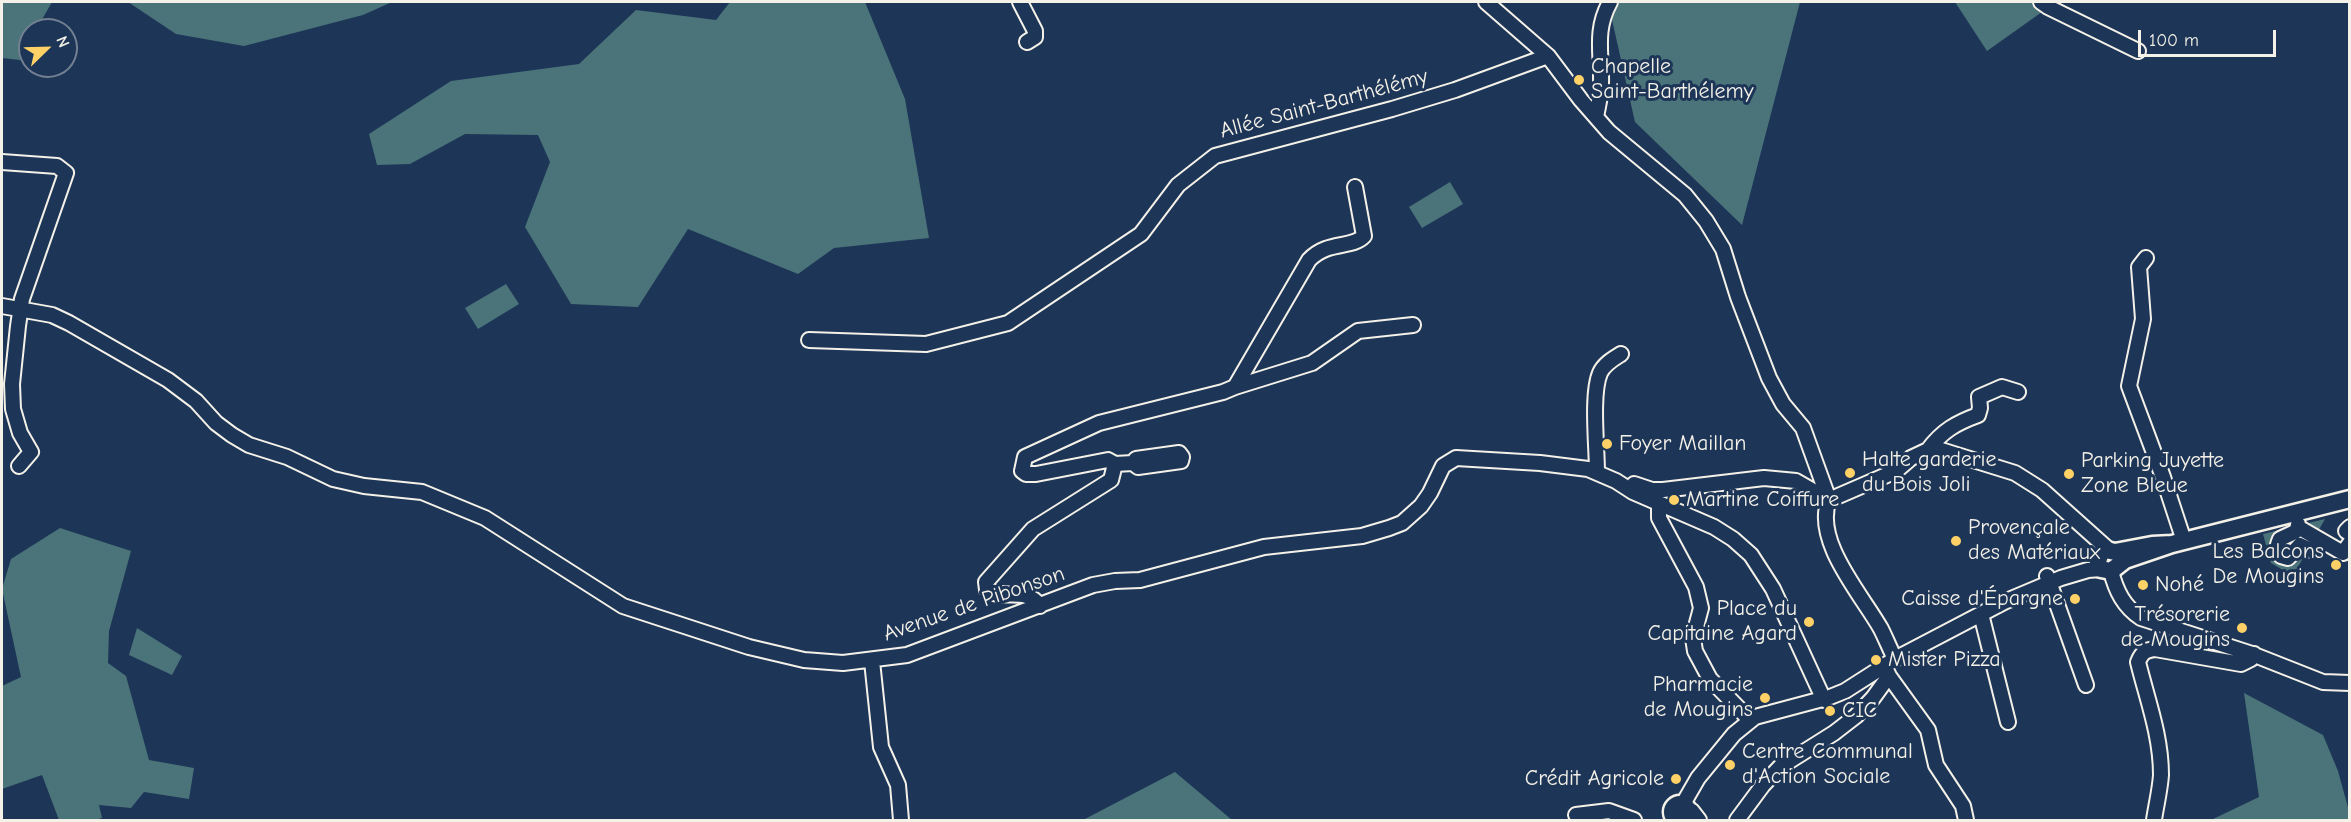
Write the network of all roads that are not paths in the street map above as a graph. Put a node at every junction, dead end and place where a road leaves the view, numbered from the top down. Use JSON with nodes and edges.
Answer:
{"nodes":[{"id":1,"x":1020,"y":2,"type":"edge"},
{"id":2,"x":1486,"y":2,"type":"edge"},
{"id":3,"x":1610,"y":2,"type":"edge"},
{"id":4,"x":2047,"y":3,"type":"edge"},
{"id":5,"x":1027,"y":42,"type":"dead end"},
{"id":6,"x":2138,"y":51,"type":"dead end"},
{"id":7,"x":1548,"y":56,"type":"junction"},
{"id":8,"x":1596,"y":117,"type":"junction"},
{"id":9,"x":2,"y":162,"type":"edge"},
{"id":10,"x":1355,"y":187,"type":"dead end"},
{"id":11,"x":2146,"y":258,"type":"dead end"},
{"id":12,"x":2,"y":306,"type":"edge"},
{"id":13,"x":20,"y":309,"type":"junction"},
{"id":14,"x":1413,"y":325,"type":"dead end"},
{"id":15,"x":809,"y":340,"type":"dead end"},
{"id":16,"x":1621,"y":354,"type":"dead end"},
{"id":17,"x":1235,"y":387,"type":"junction"},
{"id":18,"x":2018,"y":392,"type":"dead end"},
{"id":19,"x":1928,"y":450,"type":"junction"},
{"id":20,"x":1133,"y":463,"type":"dead end"},
{"id":21,"x":1115,"y":464,"type":"junction"},
{"id":22,"x":19,"y":466,"type":"dead end"},
{"id":23,"x":1597,"y":472,"type":"junction"},
{"id":24,"x":1616,"y":481,"type":"junction"},
{"id":25,"x":2349,"y":499,"type":"edge"},
{"id":26,"x":1829,"y":500,"type":"junction"},
{"id":27,"x":1659,"y":504,"type":"junction"},
{"id":28,"x":2349,"y":526,"type":"edge"},
{"id":29,"x":2178,"y":542,"type":"junction"},
{"id":30,"x":2348,"y":546,"type":"edge"},
{"id":31,"x":2312,"y":550,"type":"dead end"},
{"id":32,"x":2107,"y":560,"type":"junction"},
{"id":33,"x":2048,"y":580,"type":"junction"},
{"id":34,"x":1040,"y":606,"type":"junction"},
{"id":35,"x":1981,"y":614,"type":"junction"},
{"id":36,"x":2254,"y":654,"type":"junction"},
{"id":37,"x":872,"y":661,"type":"junction"},
{"id":38,"x":1889,"y":667,"type":"junction"},
{"id":39,"x":2349,"y":683,"type":"edge"},
{"id":40,"x":2086,"y":685,"type":"dead end"},
{"id":41,"x":1824,"y":700,"type":"junction"},
{"id":42,"x":1750,"y":720,"type":"junction"},
{"id":43,"x":2008,"y":722,"type":"dead end"},
{"id":44,"x":1576,"y":815,"type":"dead end"},
{"id":45,"x":1685,"y":816,"type":"edge"},
{"id":46,"x":901,"y":820,"type":"edge"},
{"id":47,"x":1634,"y":820,"type":"edge"},
{"id":48,"x":1737,"y":820,"type":"edge"},
{"id":49,"x":1966,"y":820,"type":"edge"},
{"id":50,"x":2154,"y":820,"type":"edge"}],
"edges":[{"from":1,"to":5,"type":"street"},
{"from":2,"to":7,"type":"street"},
{"from":3,"to":8,"type":"street"},
{"from":4,"to":6,"type":"street"},
{"from":7,"to":8,"type":"street"},
{"from":7,"to":15,"type":"street","name":"Allée Saint-Barthélémy"},
{"from":8,"to":26,"type":"street"},
{"from":9,"to":13,"type":"street"},
{"from":10,"to":17,"type":"street"},
{"from":11,"to":29,"type":"street"},
{"from":12,"to":13,"type":"street","name":"Avenue de Pibonson"},
{"from":13,"to":22,"type":"street"},
{"from":13,"to":37,"type":"street","name":"Avenue de Pibonson"},
{"from":14,"to":17,"type":"street"},
{"from":16,"to":23,"type":"street"},
{"from":17,"to":21,"type":"street"},
{"from":18,"to":19,"type":"street"},
{"from":19,"to":26,"type":"street"},
{"from":19,"to":32,"type":"street"},
{"from":20,"to":21,"type":"street"},
{"from":21,"to":34,"type":"street"},
{"from":23,"to":24,"type":"street","name":"Avenue de Pibonson"},
{"from":23,"to":34,"type":"street","name":"Avenue de Pibonson"},
{"from":24,"to":26,"type":"street"},
{"from":24,"to":27,"type":"street","name":"Avenue de Pibonson"},
{"from":25,"to":29,"type":"main road"},
{"from":26,"to":38,"type":"street"},
{"from":27,"to":41,"type":"street","name":"Avenue de Pibonson"},
{"from":27,"to":42,"type":"street"},
{"from":28,"to":30,"type":"street"},
{"from":29,"to":32,"type":"main road"},
{"from":30,"to":31,"type":"street"},
{"from":32,"to":33,"type":"street"},
{"from":32,"to":36,"type":"street"},
{"from":33,"to":35,"type":"street"},
{"from":33,"to":40,"type":"street"},
{"from":34,"to":37,"type":"street","name":"Avenue de Pibonson"},
{"from":35,"to":38,"type":"street"},
{"from":35,"to":43,"type":"street"},
{"from":36,"to":39,"type":"street"},
{"from":36,"to":50,"type":"street"},
{"from":37,"to":46,"type":"street"},
{"from":38,"to":41,"type":"street"},
{"from":38,"to":48,"type":"street"},
{"from":38,"to":49,"type":"street"},
{"from":41,"to":42,"type":"street"},
{"from":42,"to":45,"type":"street"},
{"from":44,"to":47,"type":"street"}]}
